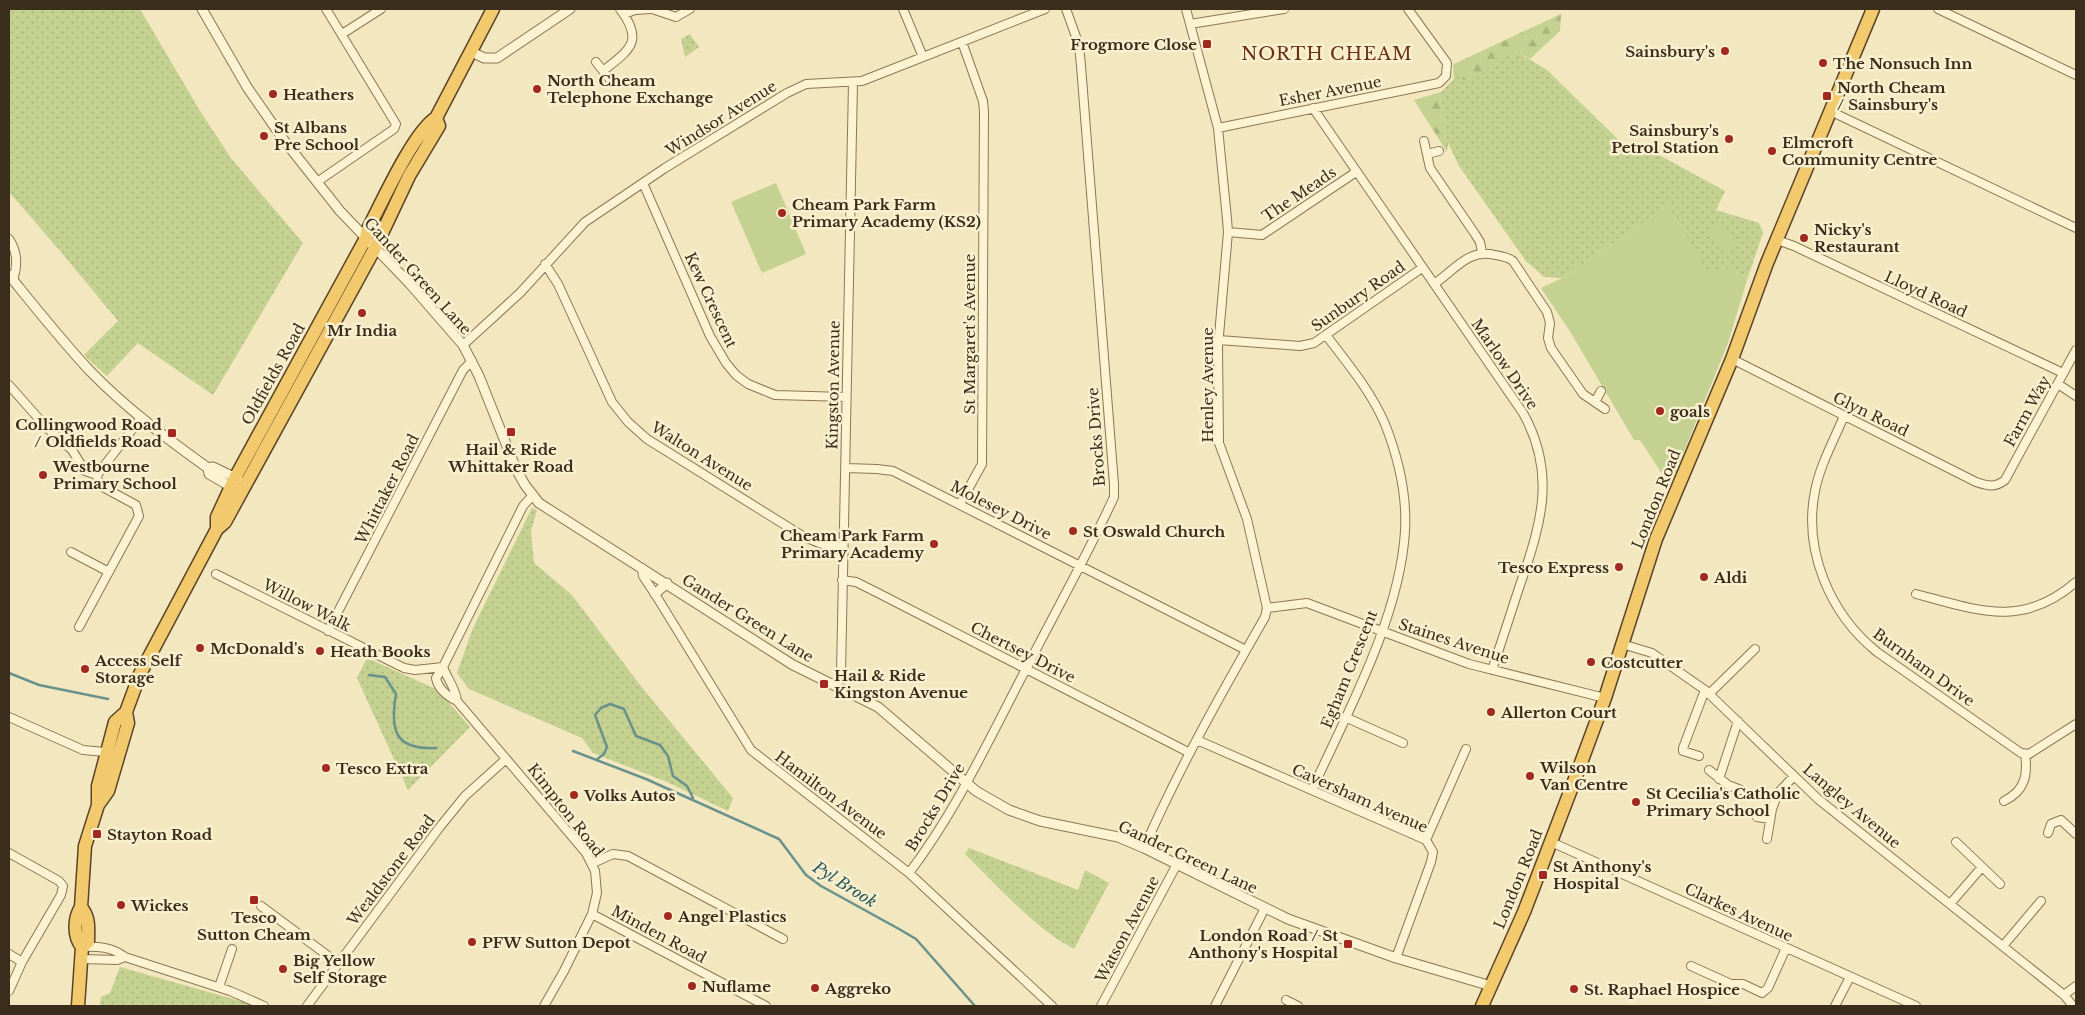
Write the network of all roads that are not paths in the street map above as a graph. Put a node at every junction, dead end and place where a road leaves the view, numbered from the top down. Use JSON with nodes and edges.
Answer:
{"nodes":[{"id":1,"x":202,"y":9,"type":"edge"},
{"id":2,"x":326,"y":9,"type":"edge"},
{"id":3,"x":381,"y":9,"type":"edge"},
{"id":4,"x":493,"y":9,"type":"edge"},
{"id":5,"x":570,"y":9,"type":"edge"},
{"id":6,"x":651,"y":9,"type":"edge"},
{"id":7,"x":690,"y":9,"type":"edge"},
{"id":8,"x":903,"y":9,"type":"edge"},
{"id":9,"x":1045,"y":9,"type":"edge"},
{"id":10,"x":1066,"y":9,"type":"edge"},
{"id":11,"x":1186,"y":9,"type":"edge"},
{"id":12,"x":1284,"y":9,"type":"edge"},
{"id":13,"x":1411,"y":9,"type":"edge"},
{"id":14,"x":1874,"y":9,"type":"edge"},
{"id":15,"x":1938,"y":9,"type":"edge"},
{"id":16,"x":622,"y":11,"type":"edge"},
{"id":17,"x":1190,"y":24,"type":"junction"},
{"id":18,"x":342,"y":34,"type":"junction"},
{"id":19,"x":962,"y":42,"type":"junction"},
{"id":20,"x":470,"y":51,"type":"junction"},
{"id":21,"x":923,"y":57,"type":"junction"},
{"id":22,"x":596,"y":62,"type":"dead end"},
{"id":23,"x":603,"y":71,"type":"junction"},
{"id":24,"x":2076,"y":75,"type":"edge"},
{"id":25,"x":611,"y":81,"type":"dead end"},
{"id":26,"x":854,"y":83,"type":"junction"},
{"id":27,"x":1313,"y":108,"type":"junction"},
{"id":28,"x":1830,"y":111,"type":"junction"},
{"id":29,"x":1218,"y":128,"type":"junction"},
{"id":30,"x":1424,"y":140,"type":"dead end"},
{"id":31,"x":1439,"y":151,"type":"dead end"},
{"id":32,"x":1427,"y":154,"type":"junction"},
{"id":33,"x":1356,"y":172,"type":"junction"},
{"id":34,"x":317,"y":182,"type":"junction"},
{"id":35,"x":642,"y":183,"type":"junction"},
{"id":36,"x":2076,"y":228,"type":"edge"},
{"id":37,"x":1228,"y":232,"type":"junction"},
{"id":38,"x":9,"y":239,"type":"edge"},
{"id":39,"x":1777,"y":240,"type":"junction"},
{"id":40,"x":370,"y":243,"type":"junction"},
{"id":41,"x":1482,"y":252,"type":"junction"},
{"id":42,"x":545,"y":264,"type":"junction"},
{"id":43,"x":1422,"y":268,"type":"junction"},
{"id":44,"x":11,"y":277,"type":"edge"},
{"id":45,"x":1434,"y":284,"type":"junction"},
{"id":46,"x":1326,"y":336,"type":"junction"},
{"id":47,"x":1219,"y":340,"type":"junction"},
{"id":48,"x":463,"y":345,"type":"junction"},
{"id":49,"x":2076,"y":350,"type":"edge"},
{"id":50,"x":1732,"y":359,"type":"junction"},
{"id":51,"x":472,"y":361,"type":"junction"},
{"id":52,"x":2063,"y":373,"type":"junction"},
{"id":53,"x":2058,"y":384,"type":"junction"},
{"id":54,"x":9,"y":385,"type":"edge"},
{"id":55,"x":1601,"y":390,"type":"dead end"},
{"id":56,"x":2076,"y":396,"type":"edge"},
{"id":57,"x":846,"y":397,"type":"junction"},
{"id":58,"x":1595,"y":402,"type":"junction"},
{"id":59,"x":1605,"y":409,"type":"dead end"},
{"id":60,"x":1844,"y":416,"type":"junction"},
{"id":61,"x":142,"y":418,"type":"junction"},
{"id":62,"x":846,"y":468,"type":"junction"},
{"id":63,"x":97,"y":475,"type":"junction"},
{"id":64,"x":238,"y":484,"type":"junction"},
{"id":65,"x":1999,"y":484,"type":"joint"},
{"id":66,"x":533,"y":495,"type":"junction"},
{"id":67,"x":960,"y":504,"type":"junction"},
{"id":68,"x":842,"y":547,"type":"junction"},
{"id":69,"x":71,"y":552,"type":"dead end"},
{"id":70,"x":1080,"y":566,"type":"junction"},
{"id":71,"x":642,"y":568,"type":"junction"},
{"id":72,"x":109,"y":572,"type":"junction"},
{"id":73,"x":216,"y":574,"type":"dead end"},
{"id":74,"x":842,"y":580,"type":"junction"},
{"id":75,"x":2076,"y":582,"type":"edge"},
{"id":76,"x":667,"y":583,"type":"junction"},
{"id":77,"x":654,"y":594,"type":"junction"},
{"id":78,"x":1916,"y":594,"type":"dead end"},
{"id":79,"x":1267,"y":608,"type":"junction"},
{"id":80,"x":79,"y":627,"type":"dead end"},
{"id":81,"x":328,"y":631,"type":"junction"},
{"id":82,"x":1383,"y":632,"type":"junction"},
{"id":83,"x":1622,"y":644,"type":"junction"},
{"id":84,"x":1755,"y":649,"type":"dead end"},
{"id":85,"x":1246,"y":650,"type":"junction"},
{"id":86,"x":443,"y":667,"type":"junction"},
{"id":87,"x":1026,"y":669,"type":"junction"},
{"id":88,"x":1492,"y":670,"type":"junction"},
{"id":89,"x":837,"y":686,"type":"junction"},
{"id":90,"x":1707,"y":692,"type":"junction"},
{"id":91,"x":1605,"y":698,"type":"junction"},
{"id":92,"x":457,"y":701,"type":"junction"},
{"id":93,"x":126,"y":712,"type":"junction"},
{"id":94,"x":9,"y":717,"type":"edge"},
{"id":95,"x":1345,"y":717,"type":"junction"},
{"id":96,"x":1738,"y":721,"type":"junction"},
{"id":97,"x":2076,"y":724,"type":"edge"},
{"id":98,"x":1197,"y":740,"type":"junction"},
{"id":99,"x":1403,"y":742,"type":"dead end"},
{"id":100,"x":1466,"y":749,"type":"dead end"},
{"id":101,"x":105,"y":752,"type":"junction"},
{"id":102,"x":1190,"y":753,"type":"junction"},
{"id":103,"x":2023,"y":754,"type":"junction"},
{"id":104,"x":1699,"y":756,"type":"dead end"},
{"id":105,"x":506,"y":759,"type":"junction"},
{"id":106,"x":1709,"y":770,"type":"dead end"},
{"id":107,"x":1794,"y":776,"type":"junction"},
{"id":108,"x":1719,"y":779,"type":"junction"},
{"id":109,"x":966,"y":783,"type":"junction"},
{"id":110,"x":1312,"y":790,"type":"junction"},
{"id":111,"x":1741,"y":790,"type":"dead end"},
{"id":112,"x":2004,"y":801,"type":"dead end"},
{"id":113,"x":98,"y":805,"type":"junction"},
{"id":114,"x":1757,"y":817,"type":"dead end"},
{"id":115,"x":1770,"y":819,"type":"junction"},
{"id":116,"x":2048,"y":834,"type":"dead end"},
{"id":117,"x":2076,"y":834,"type":"edge"},
{"id":118,"x":1767,"y":839,"type":"dead end"},
{"id":119,"x":1426,"y":840,"type":"junction"},
{"id":120,"x":1551,"y":842,"type":"junction"},
{"id":121,"x":1956,"y":842,"type":"dead end"},
{"id":122,"x":1144,"y":848,"type":"junction"},
{"id":123,"x":9,"y":853,"type":"edge"},
{"id":124,"x":593,"y":863,"type":"junction"},
{"id":125,"x":1177,"y":864,"type":"junction"},
{"id":126,"x":1982,"y":867,"type":"junction"},
{"id":127,"x":909,"y":873,"type":"junction"},
{"id":128,"x":2000,"y":884,"type":"dead end"},
{"id":129,"x":2041,"y":901,"type":"dead end"},
{"id":130,"x":1950,"y":904,"type":"junction"},
{"id":131,"x":261,"y":906,"type":"dead end"},
{"id":132,"x":1266,"y":908,"type":"junction"},
{"id":133,"x":592,"y":914,"type":"junction"},
{"id":134,"x":784,"y":939,"type":"dead end"},
{"id":135,"x":2003,"y":946,"type":"junction"},
{"id":136,"x":1786,"y":948,"type":"junction"},
{"id":137,"x":232,"y":949,"type":"dead end"},
{"id":138,"x":82,"y":953,"type":"junction"},
{"id":139,"x":9,"y":954,"type":"edge"},
{"id":140,"x":125,"y":957,"type":"junction"},
{"id":141,"x":1396,"y":958,"type":"junction"},
{"id":142,"x":22,"y":962,"type":"junction"},
{"id":143,"x":339,"y":964,"type":"junction"},
{"id":144,"x":1691,"y":966,"type":"dead end"},
{"id":145,"x":1850,"y":977,"type":"junction"},
{"id":146,"x":1491,"y":986,"type":"junction"},
{"id":147,"x":2076,"y":986,"type":"edge"},
{"id":148,"x":219,"y":987,"type":"junction"},
{"id":149,"x":9,"y":991,"type":"edge"},
{"id":150,"x":2064,"y":995,"type":"junction"},
{"id":151,"x":1286,"y":1000,"type":"dead end"},
{"id":152,"x":78,"y":1006,"type":"edge"},
{"id":153,"x":264,"y":1006,"type":"edge"},
{"id":154,"x":307,"y":1006,"type":"edge"},
{"id":155,"x":544,"y":1006,"type":"edge"},
{"id":156,"x":766,"y":1006,"type":"edge"},
{"id":157,"x":1052,"y":1006,"type":"edge"},
{"id":158,"x":1101,"y":1006,"type":"edge"},
{"id":159,"x":1215,"y":1006,"type":"edge"},
{"id":160,"x":1298,"y":1006,"type":"edge"},
{"id":161,"x":1482,"y":1006,"type":"edge"},
{"id":162,"x":1835,"y":1006,"type":"edge"},
{"id":163,"x":1916,"y":1006,"type":"edge"},
{"id":164,"x":2072,"y":1006,"type":"edge"}],
"edges":[{"from":1,"to":34,"type":"street","name":"Gander Green Lane"},
{"from":2,"to":18,"type":"street"},
{"from":3,"to":18,"type":"street"},
{"from":4,"to":20,"type":"highway","name":"Oldfields Road"},
{"from":5,"to":20,"type":"street"},
{"from":6,"to":7,"type":"street"},
{"from":6,"to":16,"type":"street"},
{"from":8,"to":21,"type":"street"},
{"from":9,"to":19,"type":"street","name":"Windsor Avenue"},
{"from":10,"to":70,"type":"street","name":"Brocks Drive"},
{"from":11,"to":17,"type":"street","name":"Henley Avenue"},
{"from":12,"to":17,"type":"street"},
{"from":13,"to":27,"type":"street","name":"Esher Avenue"},
{"from":14,"to":28,"type":"highway","name":"London Road"},
{"from":15,"to":24,"type":"street"},
{"from":16,"to":23,"type":"street"},
{"from":17,"to":29,"type":"street","name":"Henley Avenue"},
{"from":18,"to":34,"type":"street"},
{"from":19,"to":21,"type":"street","name":"Windsor Avenue"},
{"from":19,"to":67,"type":"street","name":"St Margaret's Avenue"},
{"from":20,"to":40,"type":"highway","name":"Oldfields Road"},
{"from":21,"to":26,"type":"street","name":"Windsor Avenue"},
{"from":22,"to":23,"type":"street"},
{"from":23,"to":25,"type":"street"},
{"from":26,"to":35,"type":"street","name":"Windsor Avenue"},
{"from":26,"to":57,"type":"street","name":"Kingston Avenue"},
{"from":27,"to":29,"type":"street","name":"Esher Avenue"},
{"from":27,"to":33,"type":"street","name":"Marlow Drive"},
{"from":28,"to":36,"type":"street"},
{"from":28,"to":39,"type":"highway","name":"London Road"},
{"from":29,"to":37,"type":"street","name":"Henley Avenue"},
{"from":30,"to":32,"type":"street"},
{"from":31,"to":32,"type":"street"},
{"from":32,"to":41,"type":"street"},
{"from":33,"to":37,"type":"street","name":"The Meads"},
{"from":33,"to":43,"type":"street","name":"Marlow Drive"},
{"from":34,"to":40,"type":"street","name":"Gander Green Lane"},
{"from":35,"to":42,"type":"street","name":"Windsor Avenue"},
{"from":35,"to":57,"type":"street","name":"Kew Crescent"},
{"from":37,"to":47,"type":"street","name":"Henley Avenue"},
{"from":38,"to":44,"type":"street"},
{"from":39,"to":50,"type":"highway","name":"London Road"},
{"from":39,"to":52,"type":"street","name":"Lloyd Road"},
{"from":40,"to":48,"type":"street","name":"Gander Green Lane"},
{"from":40,"to":64,"type":"highway","name":"Oldfields Road"},
{"from":41,"to":45,"type":"street"},
{"from":41,"to":58,"type":"street"},
{"from":42,"to":48,"type":"street","name":"Windsor Avenue"},
{"from":42,"to":68,"type":"street","name":"Walton Avenue"},
{"from":43,"to":45,"type":"street","name":"Marlow Drive"},
{"from":43,"to":46,"type":"street","name":"Sunbury Road"},
{"from":44,"to":61,"type":"street"},
{"from":45,"to":88,"type":"street","name":"Marlow Drive"},
{"from":46,"to":47,"type":"street","name":"Sunbury Road"},
{"from":46,"to":82,"type":"street","name":"Egham Crescent"},
{"from":47,"to":79,"type":"street","name":"Henley Avenue"},
{"from":48,"to":51,"type":"street","name":"Gander Green Lane"},
{"from":49,"to":52,"type":"street","name":"Farm Way"},
{"from":50,"to":60,"type":"street","name":"Glyn Road"},
{"from":50,"to":83,"type":"highway","name":"London Road"},
{"from":51,"to":66,"type":"street","name":"Gander Green Lane"},
{"from":51,"to":81,"type":"street","name":"Whittaker Road"},
{"from":52,"to":53,"type":"street","name":"Farm Way"},
{"from":53,"to":56,"type":"street"},
{"from":53,"to":65,"type":"street","name":"Farm Way"},
{"from":54,"to":63,"type":"street"},
{"from":55,"to":58,"type":"street"},
{"from":57,"to":62,"type":"street","name":"Kingston Avenue"},
{"from":58,"to":59,"type":"street"},
{"from":60,"to":65,"type":"street","name":"Glyn Road"},
{"from":60,"to":103,"type":"street","name":"Burnham Drive"},
{"from":61,"to":63,"type":"street"},
{"from":61,"to":64,"type":"street"},
{"from":62,"to":67,"type":"street","name":"Molesey Drive"},
{"from":62,"to":68,"type":"street","name":"Kingston Avenue"},
{"from":63,"to":72,"type":"street"},
{"from":64,"to":93,"type":"highway","name":"Oldfields Road"},
{"from":66,"to":71,"type":"street","name":"Gander Green Lane"},
{"from":66,"to":86,"type":"street","name":"Kimpton Road"},
{"from":67,"to":70,"type":"street","name":"Molesey Drive"},
{"from":68,"to":74,"type":"street","name":"Kingston Avenue"},
{"from":69,"to":72,"type":"street"},
{"from":70,"to":85,"type":"street","name":"Molesey Drive"},
{"from":70,"to":87,"type":"street","name":"Brocks Drive"},
{"from":71,"to":76,"type":"street","name":"Gander Green Lane"},
{"from":71,"to":77,"type":"street","name":"Hamilton Avenue"},
{"from":72,"to":80,"type":"street"},
{"from":73,"to":81,"type":"street","name":"Willow Walk"},
{"from":74,"to":87,"type":"street","name":"Chertsey Drive"},
{"from":74,"to":89,"type":"street","name":"Kingston Avenue"},
{"from":75,"to":78,"type":"street"},
{"from":76,"to":77,"type":"street"},
{"from":76,"to":89,"type":"street","name":"Gander Green Lane"},
{"from":77,"to":127,"type":"street","name":"Hamilton Avenue"},
{"from":79,"to":82,"type":"street","name":"Staines Avenue"},
{"from":79,"to":85,"type":"street"},
{"from":81,"to":86,"type":"street","name":"Willow Walk"},
{"from":82,"to":88,"type":"street","name":"Staines Avenue"},
{"from":82,"to":95,"type":"street","name":"Egham Crescent"},
{"from":83,"to":90,"type":"street","name":"Langley Avenue"},
{"from":83,"to":91,"type":"highway","name":"London Road"},
{"from":84,"to":90,"type":"street"},
{"from":85,"to":98,"type":"street"},
{"from":86,"to":92,"type":"street","name":"Kimpton Road"},
{"from":86,"to":92,"type":"street","name":"Kimpton Road"},
{"from":87,"to":102,"type":"street","name":"Chertsey Drive"},
{"from":87,"to":109,"type":"street","name":"Brocks Drive"},
{"from":88,"to":91,"type":"street","name":"Staines Avenue"},
{"from":89,"to":109,"type":"street","name":"Gander Green Lane"},
{"from":90,"to":96,"type":"street","name":"Langley Avenue"},
{"from":90,"to":104,"type":"street"},
{"from":91,"to":120,"type":"highway","name":"London Road"},
{"from":92,"to":105,"type":"street","name":"Kimpton Road"},
{"from":93,"to":101,"type":"highway","name":"Oldfields Road"},
{"from":93,"to":113,"type":"highway","name":"Oldfields Road"},
{"from":94,"to":101,"type":"street"},
{"from":95,"to":99,"type":"street"},
{"from":95,"to":110,"type":"street","name":"Egham Crescent"},
{"from":96,"to":107,"type":"street","name":"Langley Avenue"},
{"from":96,"to":108,"type":"street"},
{"from":97,"to":103,"type":"street"},
{"from":98,"to":102,"type":"street"},
{"from":98,"to":110,"type":"street","name":"Caversham Avenue"},
{"from":100,"to":119,"type":"street"},
{"from":101,"to":113,"type":"highway","name":"Oldfields Road"},
{"from":102,"to":122,"type":"street"},
{"from":103,"to":112,"type":"street"},
{"from":105,"to":124,"type":"street","name":"Kimpton Road"},
{"from":105,"to":143,"type":"street","name":"Wealdstone Road"},
{"from":106,"to":108,"type":"street"},
{"from":107,"to":115,"type":"street"},
{"from":107,"to":130,"type":"street","name":"Langley Avenue"},
{"from":108,"to":111,"type":"street"},
{"from":109,"to":122,"type":"street","name":"Gander Green Lane"},
{"from":109,"to":127,"type":"street","name":"Brocks Drive"},
{"from":110,"to":119,"type":"street","name":"Caversham Avenue"},
{"from":113,"to":138,"type":"highway","name":"Oldfields Road"},
{"from":114,"to":115,"type":"street"},
{"from":115,"to":118,"type":"street"},
{"from":116,"to":117,"type":"street"},
{"from":119,"to":141,"type":"street","name":"Caversham Avenue"},
{"from":120,"to":136,"type":"street","name":"Clarkes Avenue"},
{"from":120,"to":146,"type":"highway","name":"London Road"},
{"from":121,"to":126,"type":"street"},
{"from":122,"to":125,"type":"street","name":"Gander Green Lane"},
{"from":123,"to":142,"type":"street"},
{"from":124,"to":133,"type":"street","name":"Kimpton Road"},
{"from":124,"to":134,"type":"street"},
{"from":125,"to":132,"type":"street","name":"Gander Green Lane"},
{"from":125,"to":158,"type":"street","name":"Watson Avenue"},
{"from":126,"to":128,"type":"street"},
{"from":126,"to":130,"type":"street"},
{"from":127,"to":157,"type":"street","name":"Hamilton Avenue"},
{"from":129,"to":135,"type":"street"},
{"from":130,"to":135,"type":"street","name":"Langley Avenue"},
{"from":131,"to":143,"type":"street"},
{"from":132,"to":141,"type":"street","name":"Gander Green Lane"},
{"from":132,"to":159,"type":"street"},
{"from":133,"to":155,"type":"street","name":"Kimpton Road"},
{"from":133,"to":156,"type":"street","name":"Minden Road"},
{"from":135,"to":150,"type":"street","name":"Langley Avenue"},
{"from":136,"to":144,"type":"street"},
{"from":136,"to":145,"type":"street","name":"Clarkes Avenue"},
{"from":137,"to":148,"type":"street"},
{"from":138,"to":140,"type":"street"},
{"from":138,"to":140,"type":"street"},
{"from":138,"to":152,"type":"highway","name":"Oldfields Road"},
{"from":139,"to":142,"type":"street"},
{"from":140,"to":148,"type":"street"},
{"from":141,"to":146,"type":"street","name":"Gander Green Lane"},
{"from":142,"to":149,"type":"street"},
{"from":143,"to":154,"type":"street","name":"Wealdstone Road"},
{"from":145,"to":162,"type":"street"},
{"from":145,"to":163,"type":"street","name":"Clarkes Avenue"},
{"from":146,"to":161,"type":"highway","name":"London Road"},
{"from":147,"to":150,"type":"street"},
{"from":148,"to":153,"type":"street"},
{"from":150,"to":164,"type":"street","name":"Langley Avenue"},
{"from":151,"to":160,"type":"street"}]}
